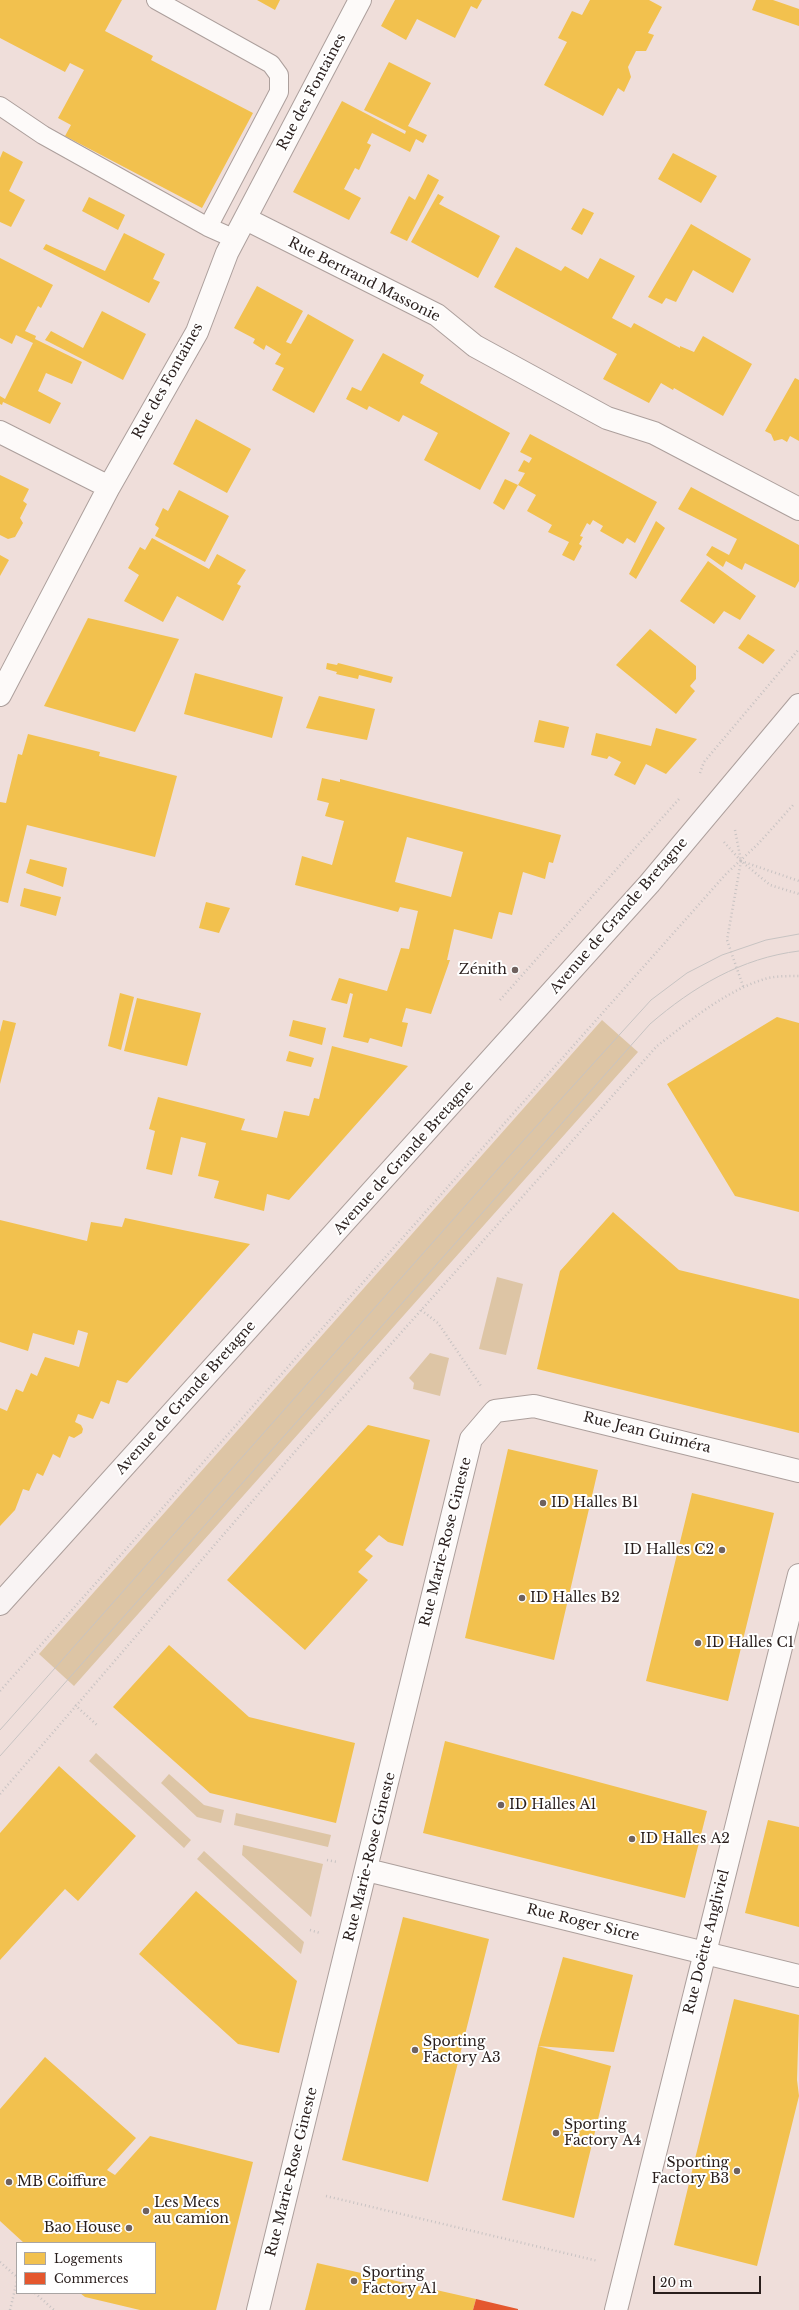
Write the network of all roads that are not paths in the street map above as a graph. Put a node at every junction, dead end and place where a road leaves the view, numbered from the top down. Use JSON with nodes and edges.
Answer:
{"nodes":[{"id":1,"x":156,"y":0,"type":"edge"},
{"id":2,"x":360,"y":0,"type":"edge"},
{"id":3,"x":0,"y":106,"type":"edge"},
{"id":4,"x":246,"y":219,"type":"junction"},
{"id":5,"x":208,"y":227,"type":"junction"},
{"id":6,"x":235,"y":239,"type":"junction"},
{"id":7,"x":0,"y":432,"type":"edge"},
{"id":8,"x":109,"y":487,"type":"junction"},
{"id":9,"x":799,"y":509,"type":"edge"},
{"id":10,"x":0,"y":695,"type":"edge"},
{"id":11,"x":799,"y":706,"type":"edge"},
{"id":12,"x":494,"y":1411,"type":"joint"},
{"id":13,"x":799,"y":1471,"type":"edge"},
{"id":14,"x":799,"y":1575,"type":"edge"},
{"id":15,"x":0,"y":1604,"type":"edge"},
{"id":16,"x":367,"y":1870,"type":"junction"},
{"id":17,"x":704,"y":1953,"type":"junction"},
{"id":18,"x":799,"y":1976,"type":"edge"},
{"id":19,"x":258,"y":2310,"type":"edge"},
{"id":20,"x":616,"y":2310,"type":"edge"}],
"edges":[{"from":1,"to":5,"type":"lane"},
{"from":2,"to":4,"type":"street","name":"Rue des Fontaines"},
{"from":3,"to":5,"type":"lane"},
{"from":4,"to":6,"type":"street","name":"Rue des Fontaines"},
{"from":4,"to":9,"type":"street","name":"Rue Bertrand Massonie"},
{"from":5,"to":6,"type":"lane"},
{"from":6,"to":8,"type":"street","name":"Rue des Fontaines"},
{"from":7,"to":8,"type":"street"},
{"from":8,"to":10,"type":"street","name":"Rue des Fontaines"},
{"from":11,"to":15,"type":"main road","name":"Avenue de Grande Bretagne"},
{"from":12,"to":13,"type":"street","name":"Rue Jean Guiméra"},
{"from":12,"to":16,"type":"street","name":"Rue Marie-Rose Gineste"},
{"from":14,"to":17,"type":"street","name":"Rue Doëtte Angliviel"},
{"from":16,"to":17,"type":"street","name":"Rue Roger Sicre"},
{"from":16,"to":19,"type":"street","name":"Rue Marie-Rose Gineste"},
{"from":17,"to":18,"type":"street","name":"Rue Roger Sicre"},
{"from":17,"to":20,"type":"street","name":"Rue Doëtte Angliviel"}]}
